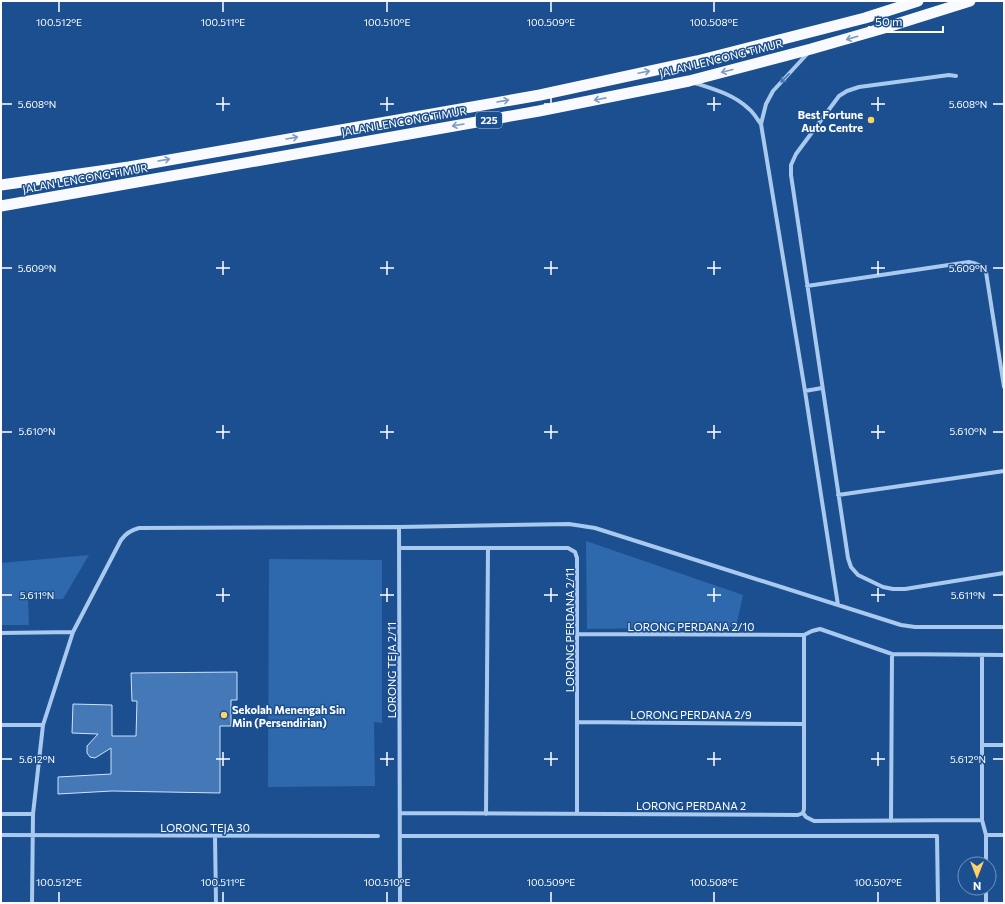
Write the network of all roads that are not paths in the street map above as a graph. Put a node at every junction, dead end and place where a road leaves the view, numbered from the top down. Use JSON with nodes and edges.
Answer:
{"nodes":[{"id":1,"x":918,"y":1,"type":"edge"},
{"id":2,"x":970,"y":1,"type":"edge"},
{"id":3,"x":811,"y":50,"type":"junction"},
{"id":4,"x":956,"y":76,"type":"dead end"},
{"id":5,"x":689,"y":81,"type":"junction"},
{"id":6,"x":761,"y":124,"type":"junction"},
{"id":7,"x":1,"y":185,"type":"edge"},
{"id":8,"x":1,"y":206,"type":"edge"},
{"id":9,"x":807,"y":286,"type":"junction"},
{"id":10,"x":1004,"y":387,"type":"edge"},
{"id":11,"x":822,"y":388,"type":"junction"},
{"id":12,"x":805,"y":391,"type":"junction"},
{"id":13,"x":1004,"y":471,"type":"edge"},
{"id":14,"x":838,"y":495,"type":"junction"},
{"id":15,"x":400,"y":527,"type":"junction"},
{"id":16,"x":400,"y":548,"type":"junction"},
{"id":17,"x":488,"y":548,"type":"junction"},
{"id":18,"x":1004,"y":573,"type":"edge"},
{"id":19,"x":838,"y":605,"type":"junction"},
{"id":20,"x":1004,"y":627,"type":"edge"},
{"id":21,"x":72,"y":632,"type":"junction"},
{"id":22,"x":1,"y":633,"type":"edge"},
{"id":23,"x":578,"y":634,"type":"junction"},
{"id":24,"x":804,"y":635,"type":"junction"},
{"id":25,"x":892,"y":654,"type":"junction"},
{"id":26,"x":982,"y":655,"type":"junction"},
{"id":27,"x":1004,"y":655,"type":"edge"},
{"id":28,"x":578,"y":722,"type":"junction"},
{"id":29,"x":803,"y":724,"type":"junction"},
{"id":30,"x":1,"y":725,"type":"edge"},
{"id":31,"x":43,"y":725,"type":"junction"},
{"id":32,"x":982,"y":745,"type":"junction"},
{"id":33,"x":1004,"y":745,"type":"edge"},
{"id":34,"x":400,"y":813,"type":"junction"},
{"id":35,"x":577,"y":813,"type":"junction"},
{"id":36,"x":803,"y":813,"type":"junction"},
{"id":37,"x":1,"y":814,"type":"edge"},
{"id":38,"x":33,"y":814,"type":"junction"},
{"id":39,"x":486,"y":814,"type":"junction"},
{"id":40,"x":891,"y":820,"type":"junction"},
{"id":41,"x":982,"y":820,"type":"junction"},
{"id":42,"x":1,"y":835,"type":"edge"},
{"id":43,"x":32,"y":835,"type":"junction"},
{"id":44,"x":986,"y":835,"type":"junction"},
{"id":45,"x":1004,"y":835,"type":"edge"},
{"id":46,"x":216,"y":836,"type":"junction"},
{"id":47,"x":378,"y":836,"type":"dead end"},
{"id":48,"x":400,"y":836,"type":"junction"},
{"id":49,"x":986,"y":856,"type":"edge"},
{"id":50,"x":32,"y":903,"type":"edge"},
{"id":51,"x":216,"y":903,"type":"edge"},
{"id":52,"x":400,"y":903,"type":"edge"},
{"id":53,"x":938,"y":903,"type":"edge"}],
"edges":[{"from":7,"to":1,"type":"highway","name":"JALAN LENCONG TIMUR","number":"225","one_way":true},
{"from":2,"to":3,"type":"highway","name":"JALAN LENCONG TIMUR","number":"225","one_way":true},
{"from":3,"to":5,"type":"highway","name":"JALAN LENCONG TIMUR","number":"225","one_way":true},
{"from":3,"to":6,"type":"street","one_way":true},
{"from":4,"to":9,"type":"street"},
{"from":5,"to":6,"type":"street"},
{"from":5,"to":8,"type":"highway","name":"JALAN LENCONG TIMUR","number":"225","one_way":true},
{"from":6,"to":12,"type":"street"},
{"from":9,"to":10,"type":"street"},
{"from":9,"to":11,"type":"street"},
{"from":11,"to":12,"type":"street"},
{"from":11,"to":14,"type":"street"},
{"from":12,"to":19,"type":"street"},
{"from":13,"to":14,"type":"street"},
{"from":14,"to":18,"type":"street"},
{"from":15,"to":16,"type":"street","name":"LORONG TEJA 2/11"},
{"from":15,"to":19,"type":"street"},
{"from":15,"to":21,"type":"street"},
{"from":16,"to":17,"type":"street","name":"LORONG PERDANA 2/11"},
{"from":16,"to":34,"type":"street","name":"LORONG TEJA 2/11"},
{"from":17,"to":23,"type":"street","name":"LORONG PERDANA 2/11"},
{"from":17,"to":39,"type":"street"},
{"from":19,"to":20,"type":"street"},
{"from":21,"to":22,"type":"street"},
{"from":21,"to":31,"type":"street"},
{"from":23,"to":24,"type":"street","name":"LORONG PERDANA 2/10"},
{"from":23,"to":28,"type":"street","name":"LORONG PERDANA 2/11"},
{"from":24,"to":25,"type":"street","name":"LORONG PERDANA 2/10"},
{"from":24,"to":29,"type":"street"},
{"from":25,"to":26,"type":"street","name":"LORONG PERDANA 2/10"},
{"from":25,"to":40,"type":"street"},
{"from":26,"to":27,"type":"street","name":"LORONG PERDANA 2/10"},
{"from":26,"to":32,"type":"street"},
{"from":28,"to":29,"type":"street","name":"LORONG PERDANA 2/9"},
{"from":28,"to":35,"type":"street","name":"LORONG PERDANA 2/11"},
{"from":29,"to":36,"type":"street"},
{"from":30,"to":31,"type":"street"},
{"from":31,"to":38,"type":"street"},
{"from":32,"to":33,"type":"street"},
{"from":32,"to":41,"type":"street"},
{"from":34,"to":39,"type":"street","name":"LORONG PERDANA 2"},
{"from":34,"to":48,"type":"street","name":"LORONG TEJA 2/11"},
{"from":35,"to":36,"type":"street","name":"LORONG PERDANA 2"},
{"from":35,"to":39,"type":"street","name":"LORONG PERDANA 2"},
{"from":36,"to":40,"type":"street"},
{"from":37,"to":38,"type":"street"},
{"from":38,"to":43,"type":"street"},
{"from":40,"to":41,"type":"street"},
{"from":41,"to":44,"type":"street"},
{"from":42,"to":43,"type":"street","name":"LORONG TEJA 30"},
{"from":43,"to":46,"type":"street","name":"LORONG TEJA 30"},
{"from":43,"to":50,"type":"street"},
{"from":44,"to":45,"type":"street"},
{"from":44,"to":49,"type":"street"},
{"from":46,"to":47,"type":"street","name":"LORONG TEJA 30"},
{"from":46,"to":51,"type":"street"},
{"from":48,"to":52,"type":"street","name":"LORONG TEJA 2/11"},
{"from":48,"to":53,"type":"street"}]}
